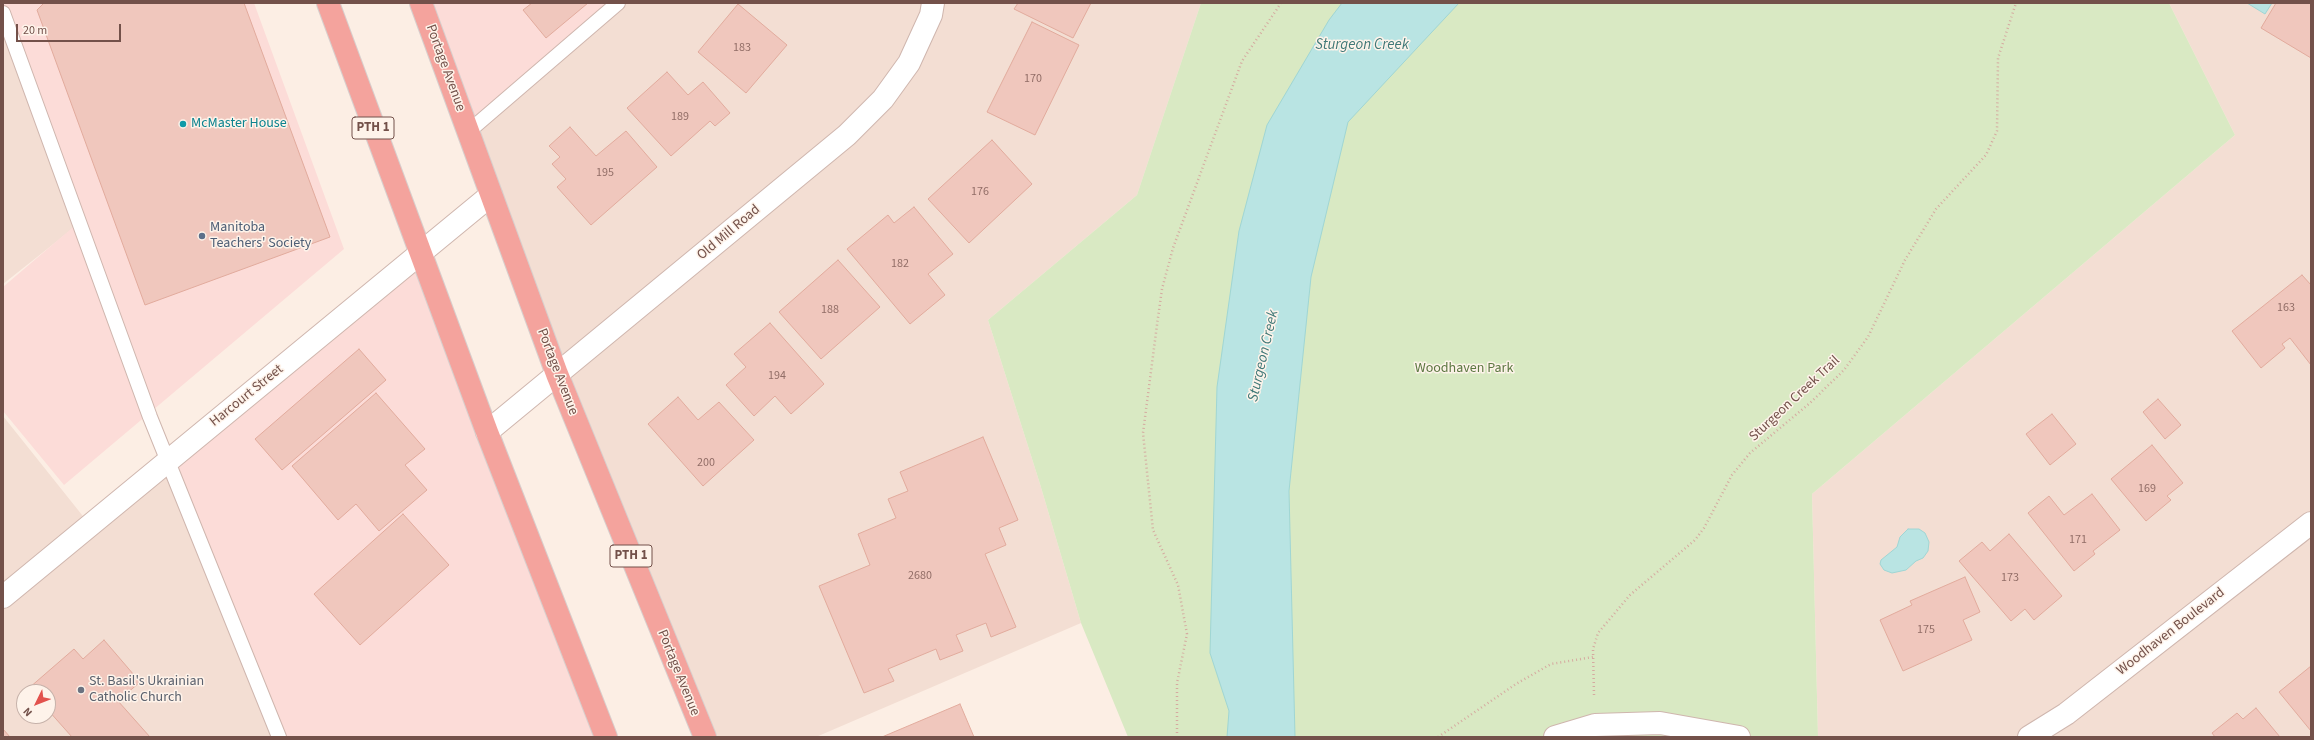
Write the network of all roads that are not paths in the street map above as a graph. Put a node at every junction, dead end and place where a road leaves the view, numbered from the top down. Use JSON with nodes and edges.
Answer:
{"nodes":[{"id":1,"x":328,"y":3,"type":"edge"},
{"id":2,"x":420,"y":3,"type":"edge"},
{"id":3,"x":618,"y":3,"type":"edge"},
{"id":4,"x":934,"y":3,"type":"edge"},
{"id":5,"x":3,"y":13,"type":"edge"},
{"id":6,"x":468,"y":132,"type":"junction"},
{"id":7,"x":491,"y":195,"type":"junction"},
{"id":8,"x":421,"y":252,"type":"junction"},
{"id":9,"x":557,"y":374,"type":"junction"},
{"id":10,"x":487,"y":432,"type":"junction"},
{"id":11,"x":168,"y":461,"type":"junction"},
{"id":12,"x":2311,"y":523,"type":"edge"},
{"id":13,"x":3,"y":597,"type":"edge"},
{"id":14,"x":279,"y":737,"type":"edge"},
{"id":15,"x":606,"y":737,"type":"edge"},
{"id":16,"x":705,"y":737,"type":"edge"},
{"id":17,"x":1556,"y":737,"type":"edge"},
{"id":18,"x":1739,"y":737,"type":"edge"},
{"id":19,"x":2028,"y":737,"type":"edge"}],
"edges":[{"from":1,"to":8,"type":"highway","number":"PTH 1"},
{"from":2,"to":6,"type":"highway","name":"Portage Avenue","number":"PTH 1"},
{"from":3,"to":6,"type":"lane"},
{"from":4,"to":9,"type":"street","name":"Old Mill Road"},
{"from":5,"to":11,"type":"lane"},
{"from":6,"to":7,"type":"highway","name":"Portage Avenue","number":"PTH 1"},
{"from":7,"to":8,"type":"street","name":"Harcourt Street"},
{"from":7,"to":9,"type":"highway","name":"Portage Avenue","number":"PTH 1"},
{"from":8,"to":10,"type":"highway","number":"PTH 1"},
{"from":8,"to":11,"type":"street","name":"Harcourt Street"},
{"from":9,"to":10,"type":"street","name":"Old Mill Road"},
{"from":9,"to":16,"type":"highway","name":"Portage Avenue","number":"PTH 1"},
{"from":10,"to":15,"type":"highway","number":"PTH 1"},
{"from":11,"to":13,"type":"street","name":"Harcourt Street"},
{"from":11,"to":14,"type":"lane"},
{"from":12,"to":19,"type":"street","name":"Woodhaven Boulevard"},
{"from":17,"to":18,"type":"street"}]}
